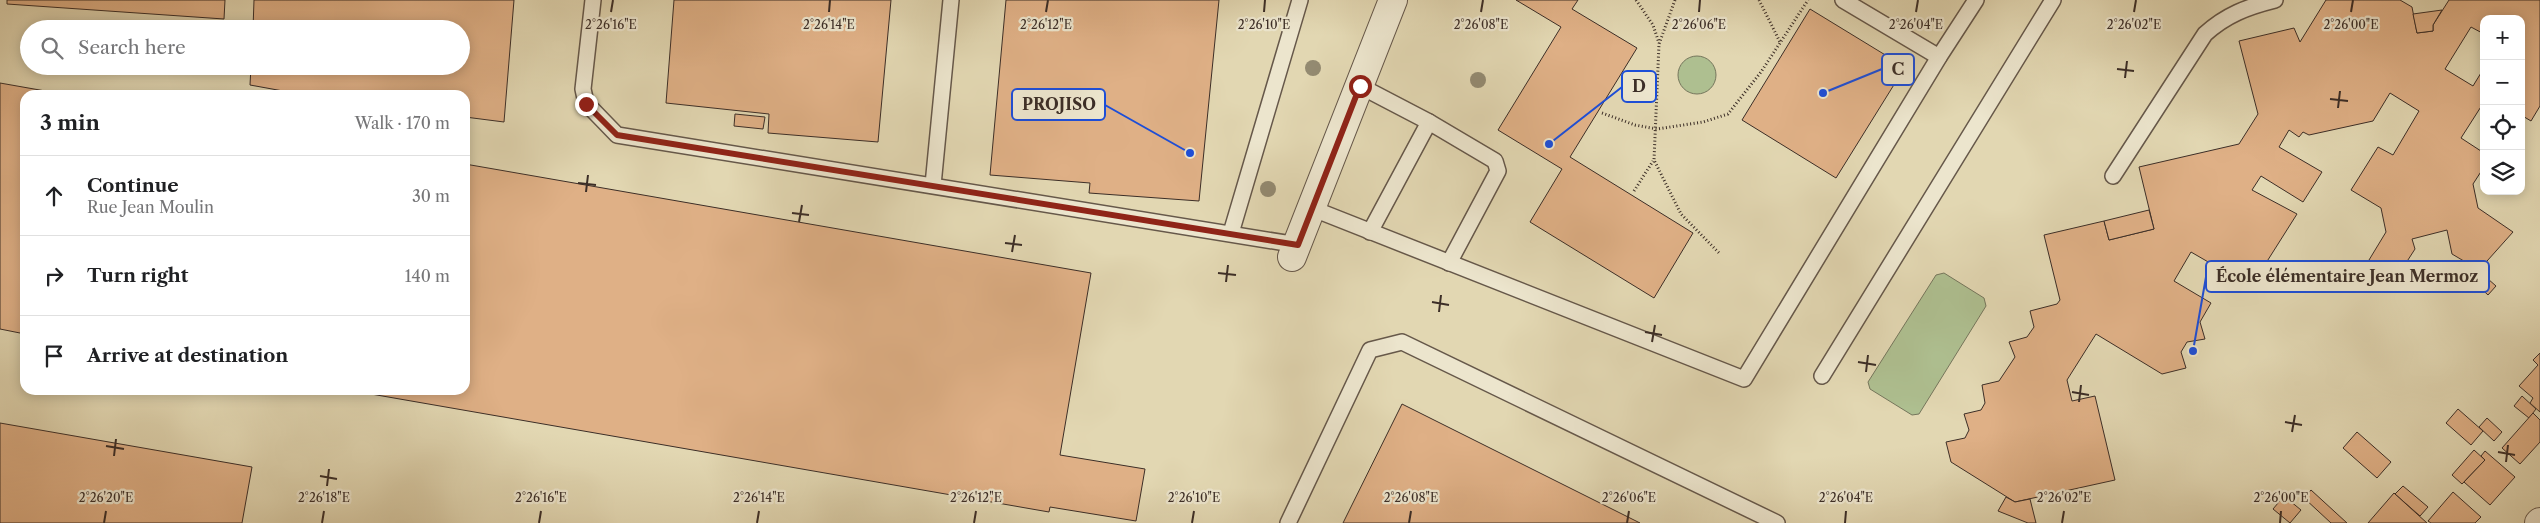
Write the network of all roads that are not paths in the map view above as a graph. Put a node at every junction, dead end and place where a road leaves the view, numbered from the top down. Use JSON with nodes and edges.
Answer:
{"nodes":[{"id":1,"x":593,"y":0,"type":"edge"},
{"id":2,"x":952,"y":0,"type":"edge"},
{"id":3,"x":1300,"y":0,"type":"edge"},
{"id":4,"x":1393,"y":0,"type":"edge"},
{"id":5,"x":1843,"y":0,"type":"edge"},
{"id":6,"x":1976,"y":0,"type":"edge"},
{"id":7,"x":2052,"y":0,"type":"edge"},
{"id":8,"x":2275,"y":0,"type":"edge"},
{"id":9,"x":1939,"y":57,"type":"junction"},
{"id":10,"x":1360,"y":86,"type":"junction"},
{"id":11,"x":1429,"y":122,"type":"junction"},
{"id":12,"x":2113,"y":176,"type":"dead end"},
{"id":13,"x":932,"y":185,"type":"junction"},
{"id":14,"x":1311,"y":208,"type":"junction"},
{"id":15,"x":1370,"y":232,"type":"junction"},
{"id":16,"x":1231,"y":233,"type":"junction"},
{"id":17,"x":1295,"y":251,"type":"joint"},
{"id":18,"x":1449,"y":264,"type":"junction"},
{"id":19,"x":1822,"y":376,"type":"dead end"},
{"id":20,"x":1288,"y":523,"type":"edge"},
{"id":21,"x":1777,"y":523,"type":"edge"}],
"edges":[{"from":1,"to":13,"type":"lane"},
{"from":2,"to":13,"type":"lane"},
{"from":3,"to":16,"type":"lane"},
{"from":4,"to":10,"type":"street"},
{"from":5,"to":9,"type":"lane"},
{"from":6,"to":9,"type":"lane"},
{"from":7,"to":19,"type":"lane"},
{"from":8,"to":12,"type":"lane"},
{"from":9,"to":18,"type":"lane"},
{"from":10,"to":11,"type":"lane"},
{"from":10,"to":14,"type":"street"},
{"from":11,"to":15,"type":"lane"},
{"from":11,"to":18,"type":"lane"},
{"from":13,"to":16,"type":"lane"},
{"from":14,"to":15,"type":"lane"},
{"from":14,"to":17,"type":"street"},
{"from":15,"to":18,"type":"lane"},
{"from":16,"to":17,"type":"lane"},
{"from":20,"to":21,"type":"lane"}]}
